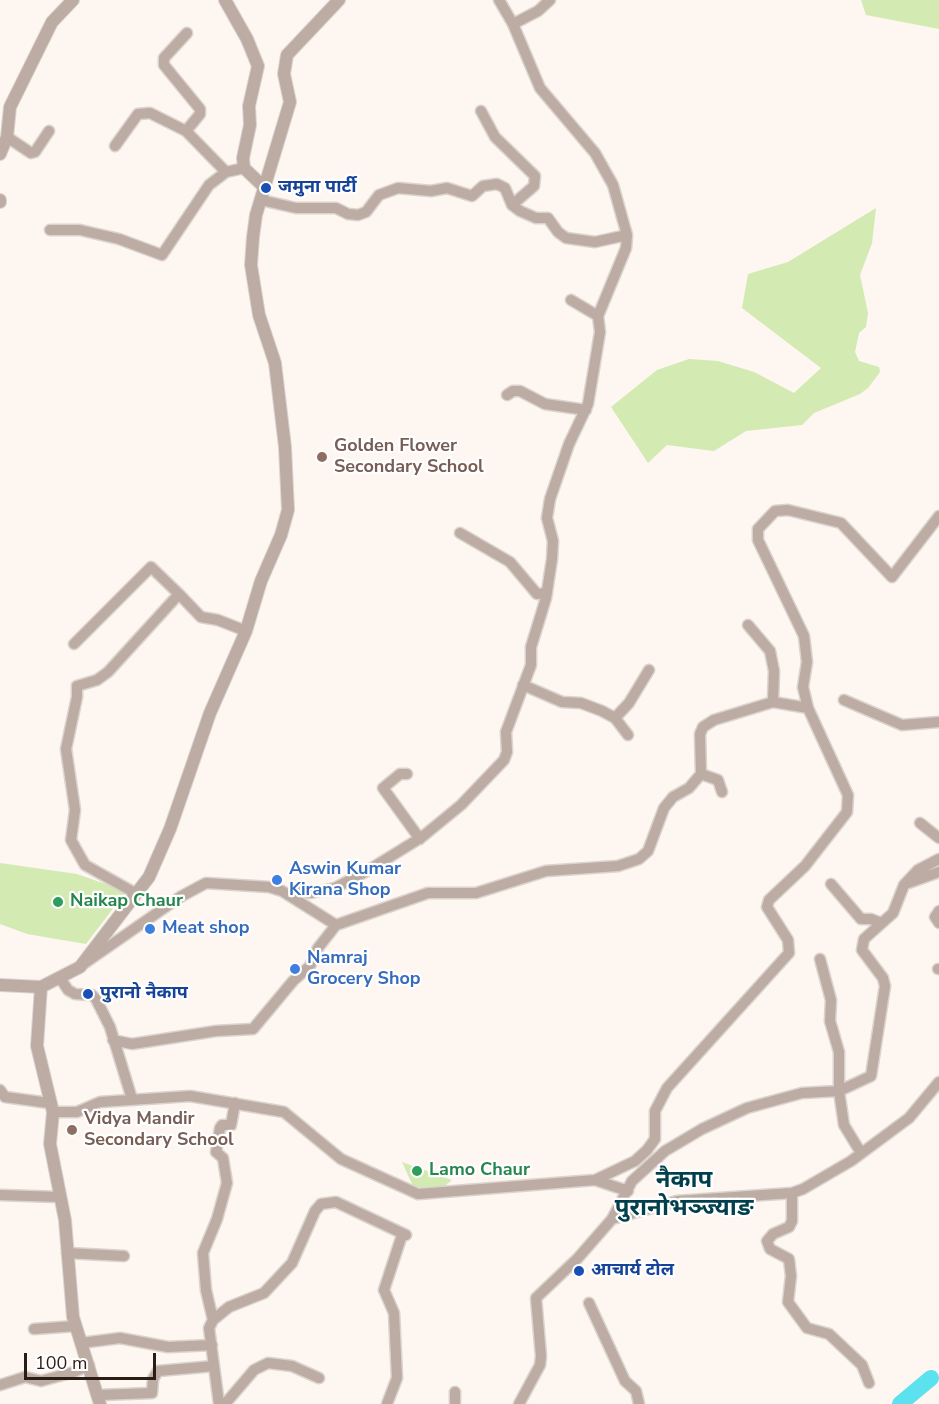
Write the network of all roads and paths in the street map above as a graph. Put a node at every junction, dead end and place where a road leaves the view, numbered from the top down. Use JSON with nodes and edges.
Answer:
{"nodes":[{"id":1,"x":73,"y":0,"type":"edge"},
{"id":2,"x":225,"y":0,"type":"edge"},
{"id":3,"x":339,"y":0,"type":"edge"},
{"id":4,"x":499,"y":0,"type":"edge"},
{"id":5,"x":550,"y":0,"type":"edge"},
{"id":6,"x":513,"y":24,"type":"junction"},
{"id":7,"x":187,"y":33,"type":"dead end"},
{"id":8,"x":481,"y":111,"type":"dead end"},
{"id":9,"x":49,"y":131,"type":"dead end"},
{"id":10,"x":186,"y":131,"type":"junction"},
{"id":11,"x":7,"y":137,"type":"junction"},
{"id":12,"x":115,"y":146,"type":"dead end"},
{"id":13,"x":0,"y":154,"type":"edge"},
{"id":14,"x":244,"y":168,"type":"junction"},
{"id":15,"x":226,"y":172,"type":"junction"},
{"id":16,"x":263,"y":194,"type":"junction"},
{"id":17,"x":512,"y":205,"type":"junction"},
{"id":18,"x":50,"y":230,"type":"dead end"},
{"id":19,"x":627,"y":235,"type":"junction"},
{"id":20,"x":571,"y":300,"type":"dead end"},
{"id":21,"x":598,"y":316,"type":"junction"},
{"id":22,"x":507,"y":395,"type":"dead end"},
{"id":23,"x":586,"y":410,"type":"junction"},
{"id":24,"x":939,"y":516,"type":"edge"},
{"id":25,"x":460,"y":533,"type":"dead end"},
{"id":26,"x":547,"y":593,"type":"junction"},
{"id":27,"x":179,"y":594,"type":"junction"},
{"id":28,"x":748,"y":625,"type":"dead end"},
{"id":29,"x":246,"y":631,"type":"junction"},
{"id":30,"x":74,"y":644,"type":"dead end"},
{"id":31,"x":649,"y":670,"type":"dead end"},
{"id":32,"x":523,"y":685,"type":"junction"},
{"id":33,"x":844,"y":700,"type":"dead end"},
{"id":34,"x":773,"y":702,"type":"junction"},
{"id":35,"x":808,"y":708,"type":"junction"},
{"id":36,"x":615,"y":718,"type":"junction"},
{"id":37,"x":939,"y":722,"type":"edge"},
{"id":38,"x":628,"y":735,"type":"dead end"},
{"id":39,"x":407,"y":774,"type":"dead end"},
{"id":40,"x":701,"y":774,"type":"junction"},
{"id":41,"x":722,"y":792,"type":"dead end"},
{"id":42,"x":920,"y":823,"type":"dead end"},
{"id":43,"x":939,"y":838,"type":"edge"},
{"id":44,"x":420,"y":839,"type":"junction"},
{"id":45,"x":939,"y":859,"type":"edge"},
{"id":46,"x":939,"y":872,"type":"edge"},
{"id":47,"x":831,"y":884,"type":"dead end"},
{"id":48,"x":904,"y":885,"type":"junction"},
{"id":49,"x":135,"y":893,"type":"junction"},
{"id":50,"x":288,"y":895,"type":"junction"},
{"id":51,"x":939,"y":911,"type":"edge"},
{"id":52,"x":881,"y":923,"type":"junction"},
{"id":53,"x":939,"y":923,"type":"edge"},
{"id":54,"x":336,"y":925,"type":"junction"},
{"id":55,"x":820,"y":959,"type":"dead end"},
{"id":56,"x":80,"y":967,"type":"junction"},
{"id":57,"x":60,"y":978,"type":"junction"},
{"id":58,"x":0,"y":986,"type":"edge"},
{"id":59,"x":41,"y":987,"type":"junction"},
{"id":60,"x":113,"y":1040,"type":"junction"},
{"id":61,"x":939,"y":1082,"type":"edge"},
{"id":62,"x":0,"y":1090,"type":"edge"},
{"id":63,"x":839,"y":1091,"type":"junction"},
{"id":64,"x":132,"y":1099,"type":"junction"},
{"id":65,"x":235,"y":1102,"type":"junction"},
{"id":66,"x":51,"y":1108,"type":"junction"},
{"id":67,"x":861,"y":1153,"type":"junction"},
{"id":68,"x":595,"y":1180,"type":"junction"},
{"id":69,"x":628,"y":1191,"type":"junction"},
{"id":70,"x":792,"y":1193,"type":"junction"},
{"id":71,"x":0,"y":1195,"type":"edge"},
{"id":72,"x":59,"y":1197,"type":"junction"},
{"id":73,"x":612,"y":1219,"type":"junction"},
{"id":74,"x":67,"y":1253,"type":"junction"},
{"id":75,"x":124,"y":1256,"type":"dead end"},
{"id":76,"x":590,"y":1303,"type":"dead end"},
{"id":77,"x":213,"y":1320,"type":"junction"},
{"id":78,"x":76,"y":1326,"type":"junction"},
{"id":79,"x":34,"y":1329,"type":"dead end"},
{"id":80,"x":81,"y":1343,"type":"junction"},
{"id":81,"x":212,"y":1345,"type":"junction"},
{"id":82,"x":90,"y":1365,"type":"junction"},
{"id":83,"x":214,"y":1366,"type":"junction"},
{"id":84,"x":319,"y":1377,"type":"dead end"},
{"id":85,"x":869,"y":1383,"type":"dead end"},
{"id":86,"x":0,"y":1385,"type":"edge"},
{"id":87,"x":455,"y":1392,"type":"dead end"},
{"id":88,"x":99,"y":1399,"type":"edge"},
{"id":89,"x":219,"y":1404,"type":"edge"},
{"id":90,"x":225,"y":1404,"type":"edge"},
{"id":91,"x":387,"y":1404,"type":"edge"},
{"id":92,"x":455,"y":1404,"type":"edge"},
{"id":93,"x":519,"y":1404,"type":"edge"},
{"id":94,"x":639,"y":1404,"type":"edge"}],
"edges":[{"from":1,"to":11,"type":"street"},
{"from":2,"to":14,"type":"street"},
{"from":3,"to":16,"type":"street"},
{"from":4,"to":6,"type":"street"},
{"from":5,"to":6,"type":"street"},
{"from":6,"to":19,"type":"street"},
{"from":7,"to":10,"type":"street"},
{"from":8,"to":17,"type":"street"},
{"from":9,"to":11,"type":"street"},
{"from":10,"to":12,"type":"street"},
{"from":10,"to":15,"type":"street"},
{"from":11,"to":13,"type":"street"},
{"from":14,"to":15,"type":"street"},
{"from":14,"to":16,"type":"street"},
{"from":15,"to":18,"type":"street"},
{"from":16,"to":17,"type":"street"},
{"from":16,"to":29,"type":"street"},
{"from":17,"to":19,"type":"street"},
{"from":19,"to":21,"type":"street"},
{"from":20,"to":21,"type":"street"},
{"from":21,"to":23,"type":"street"},
{"from":22,"to":23,"type":"street"},
{"from":23,"to":26,"type":"street"},
{"from":24,"to":35,"type":"street"},
{"from":25,"to":26,"type":"street"},
{"from":26,"to":32,"type":"street"},
{"from":27,"to":29,"type":"street"},
{"from":27,"to":30,"type":"street"},
{"from":27,"to":49,"type":"street"},
{"from":28,"to":34,"type":"street"},
{"from":29,"to":49,"type":"street"},
{"from":31,"to":36,"type":"street"},
{"from":32,"to":36,"type":"street"},
{"from":32,"to":44,"type":"street"},
{"from":33,"to":37,"type":"street"},
{"from":34,"to":35,"type":"street"},
{"from":34,"to":40,"type":"street"},
{"from":35,"to":68,"type":"street"},
{"from":36,"to":38,"type":"street"},
{"from":39,"to":44,"type":"street"},
{"from":40,"to":41,"type":"street"},
{"from":40,"to":54,"type":"street"},
{"from":42,"to":43,"type":"street"},
{"from":44,"to":50,"type":"street"},
{"from":45,"to":48,"type":"street"},
{"from":46,"to":48,"type":"street"},
{"from":47,"to":52,"type":"street"},
{"from":48,"to":52,"type":"street"},
{"from":49,"to":56,"type":"street"},
{"from":50,"to":54,"type":"street"},
{"from":50,"to":56,"type":"street"},
{"from":51,"to":53,"type":"street"},
{"from":52,"to":63,"type":"street"},
{"from":54,"to":60,"type":"street"},
{"from":55,"to":63,"type":"street"},
{"from":56,"to":57,"type":"street"},
{"from":57,"to":59,"type":"street"},
{"from":57,"to":60,"type":"street"},
{"from":58,"to":59,"type":"street"},
{"from":59,"to":66,"type":"street"},
{"from":60,"to":64,"type":"street"},
{"from":61,"to":67,"type":"street"},
{"from":62,"to":66,"type":"street"},
{"from":63,"to":67,"type":"street"},
{"from":63,"to":69,"type":"street"},
{"from":64,"to":65,"type":"street"},
{"from":64,"to":66,"type":"street"},
{"from":65,"to":68,"type":"street"},
{"from":65,"to":77,"type":"street"},
{"from":66,"to":72,"type":"street"},
{"from":67,"to":70,"type":"street"},
{"from":68,"to":69,"type":"street"},
{"from":69,"to":73,"type":"street"},
{"from":70,"to":73,"type":"street"},
{"from":70,"to":85,"type":"street"},
{"from":71,"to":72,"type":"street"},
{"from":72,"to":74,"type":"street"},
{"from":73,"to":93,"type":"street"},
{"from":74,"to":75,"type":"street"},
{"from":74,"to":78,"type":"street"},
{"from":76,"to":94,"type":"street"},
{"from":77,"to":81,"type":"street"},
{"from":77,"to":91,"type":"street"},
{"from":78,"to":79,"type":"street"},
{"from":78,"to":80,"type":"street"},
{"from":80,"to":81,"type":"street"},
{"from":80,"to":82,"type":"street"},
{"from":81,"to":83,"type":"street"},
{"from":82,"to":86,"type":"street"},
{"from":82,"to":88,"type":"street"},
{"from":83,"to":88,"type":"street"},
{"from":83,"to":89,"type":"street"},
{"from":84,"to":90,"type":"street"},
{"from":87,"to":92,"type":"street"}]}
